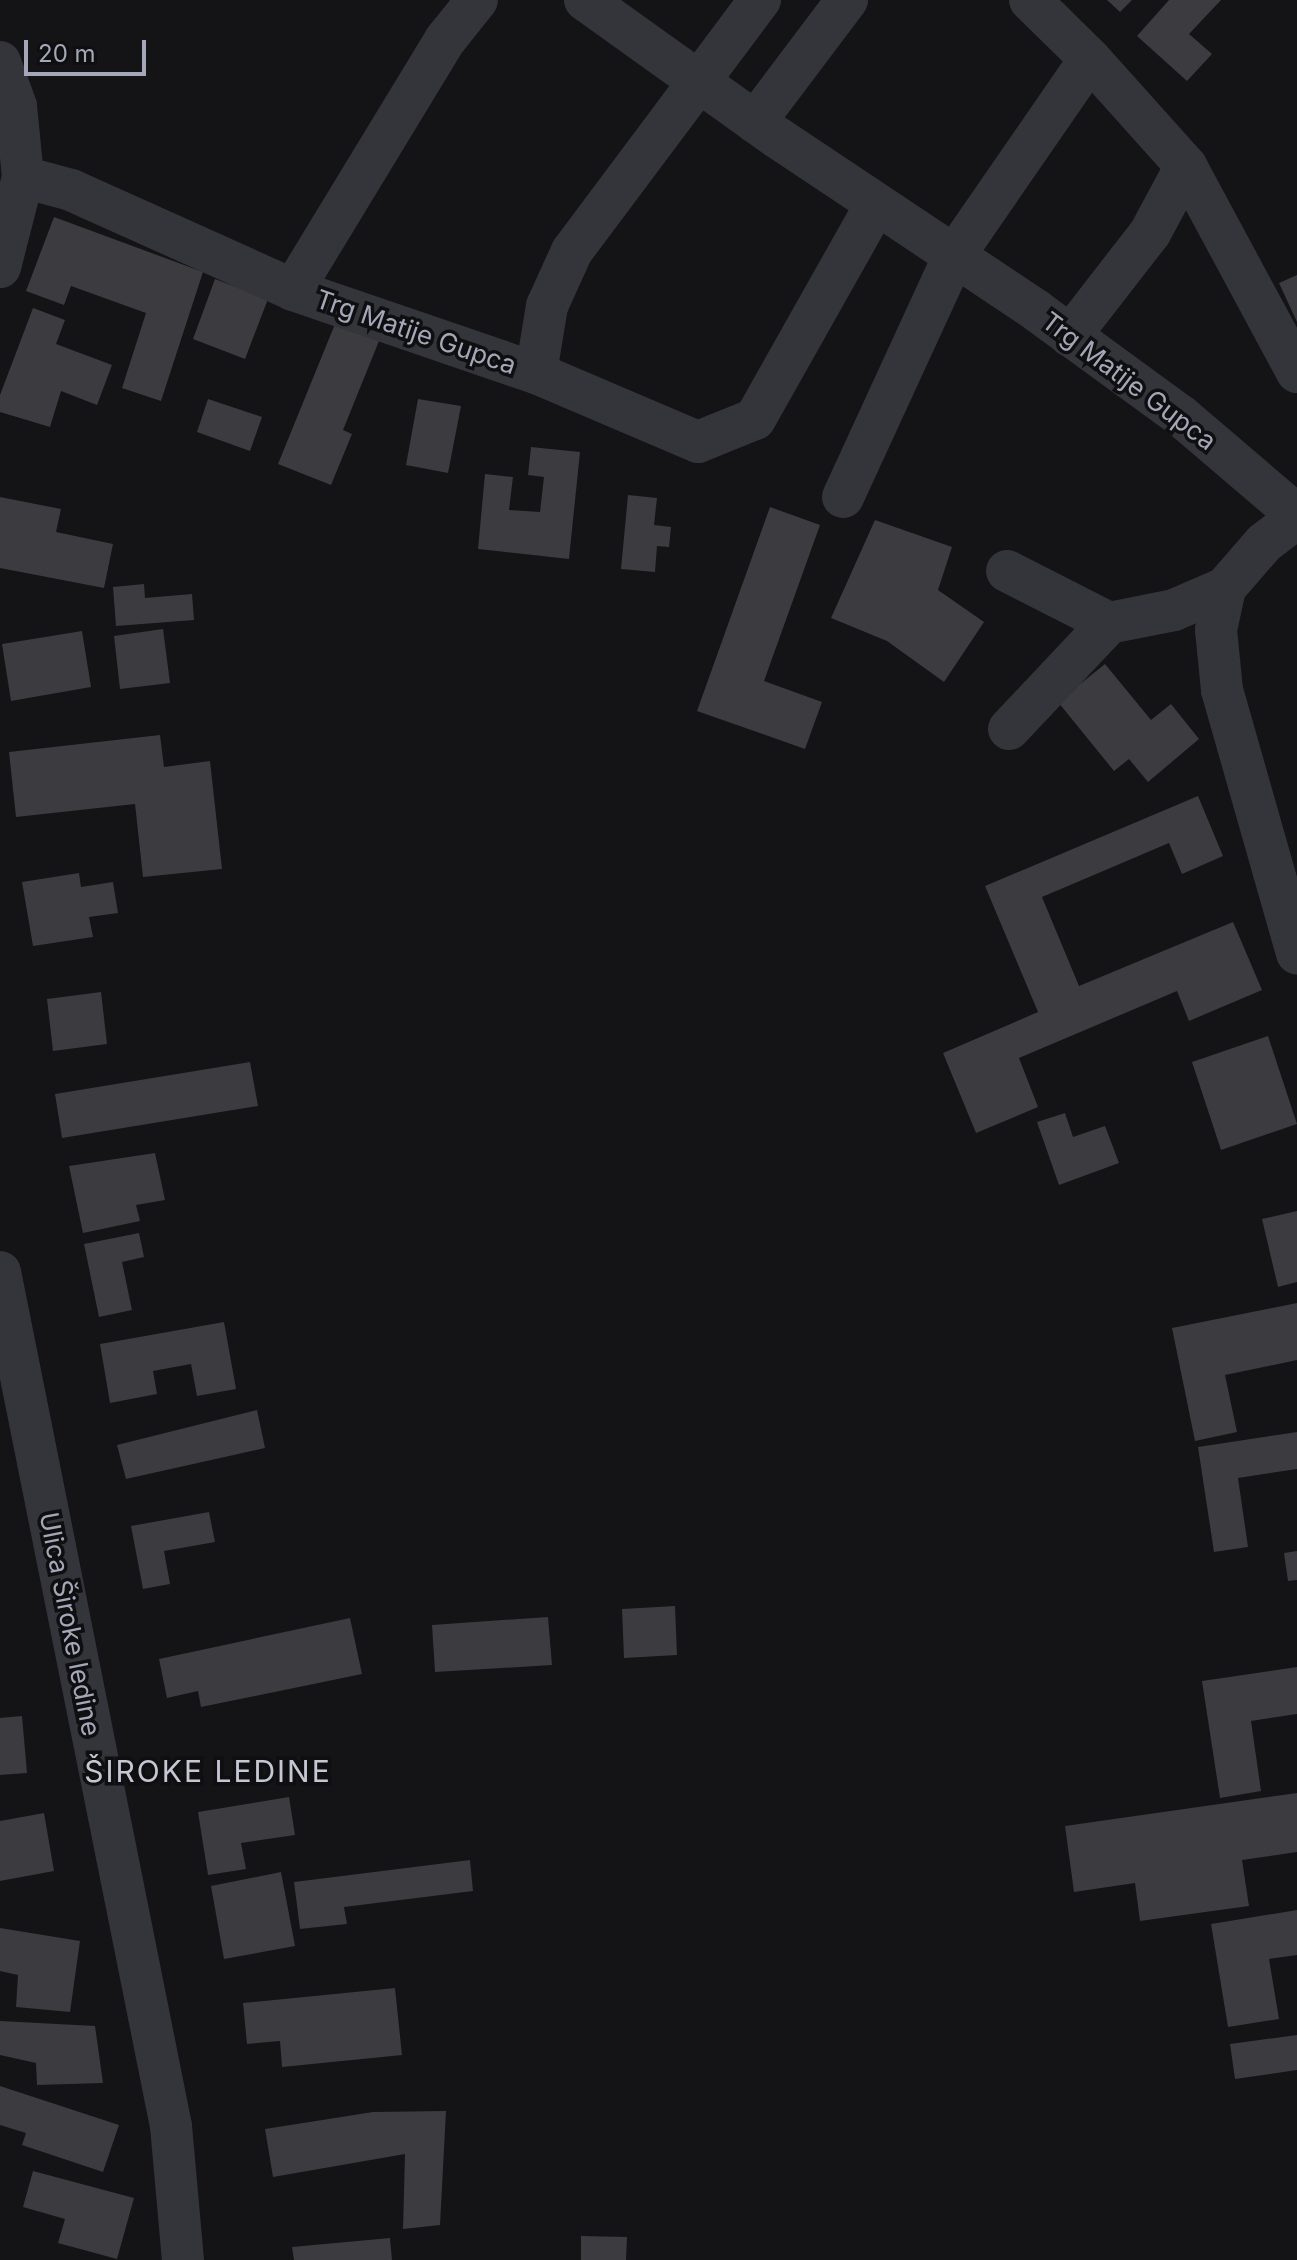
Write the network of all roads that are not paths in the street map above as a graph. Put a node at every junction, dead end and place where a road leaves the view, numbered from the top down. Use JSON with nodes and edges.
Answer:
{"nodes":[{"id":1,"x":477,"y":0,"type":"edge"},
{"id":2,"x":585,"y":0,"type":"edge"},
{"id":3,"x":760,"y":0,"type":"edge"},
{"id":4,"x":847,"y":0,"type":"edge"},
{"id":5,"x":1030,"y":0,"type":"edge"},
{"id":6,"x":1090,"y":59,"type":"junction"},
{"id":7,"x":0,"y":62,"type":"edge"},
{"id":8,"x":699,"y":82,"type":"junction"},
{"id":9,"x":755,"y":122,"type":"junction"},
{"id":10,"x":1186,"y":166,"type":"junction"},
{"id":11,"x":23,"y":177,"type":"junction"},
{"id":12,"x":876,"y":204,"type":"junction"},
{"id":13,"x":954,"y":256,"type":"junction"},
{"id":14,"x":0,"y":267,"type":"edge"},
{"id":15,"x":293,"y":290,"type":"junction"},
{"id":16,"x":1070,"y":336,"type":"junction"},
{"id":17,"x":1297,"y":372,"type":"edge"},
{"id":18,"x":536,"y":373,"type":"junction"},
{"id":19,"x":843,"y":497,"type":"dead end"},
{"id":20,"x":1297,"y":517,"type":"edge"},
{"id":21,"x":1007,"y":571,"type":"dead end"},
{"id":22,"x":1225,"y":588,"type":"junction"},
{"id":23,"x":1109,"y":623,"type":"junction"},
{"id":24,"x":1009,"y":729,"type":"dead end"},
{"id":25,"x":1297,"y":954,"type":"edge"},
{"id":26,"x":0,"y":1272,"type":"edge"},
{"id":27,"x":183,"y":2260,"type":"edge"}],
"edges":[{"from":1,"to":15,"type":"street","name":"Trg Matije Gupca"},
{"from":2,"to":8,"type":"street","name":"Trg Matije Gupca"},
{"from":3,"to":8,"type":"street","name":"Trg Matije Gupca"},
{"from":4,"to":9,"type":"street"},
{"from":5,"to":6,"type":"street"},
{"from":6,"to":10,"type":"street"},
{"from":6,"to":13,"type":"street"},
{"from":7,"to":11,"type":"street"},
{"from":8,"to":9,"type":"street","name":"Trg Matije Gupca"},
{"from":8,"to":18,"type":"street","name":"Trg Matije Gupca"},
{"from":9,"to":12,"type":"street","name":"Trg Matije Gupca"},
{"from":10,"to":16,"type":"street"},
{"from":10,"to":17,"type":"street"},
{"from":11,"to":14,"type":"street"},
{"from":11,"to":15,"type":"street","name":"Trg Matije Gupca"},
{"from":12,"to":13,"type":"street","name":"Trg Matije Gupca"},
{"from":12,"to":18,"type":"street"},
{"from":13,"to":16,"type":"street","name":"Trg Matije Gupca"},
{"from":13,"to":19,"type":"street"},
{"from":15,"to":18,"type":"street","name":"Trg Matije Gupca"},
{"from":16,"to":20,"type":"street","name":"Trg Matije Gupca"},
{"from":20,"to":22,"type":"street","name":"Trg Matije Gupca"},
{"from":21,"to":23,"type":"street"},
{"from":22,"to":23,"type":"street"},
{"from":22,"to":25,"type":"street","name":"Trg Matije Gupca"},
{"from":23,"to":24,"type":"street"},
{"from":26,"to":27,"type":"street","name":"Ulica Široke ledine"}]}
